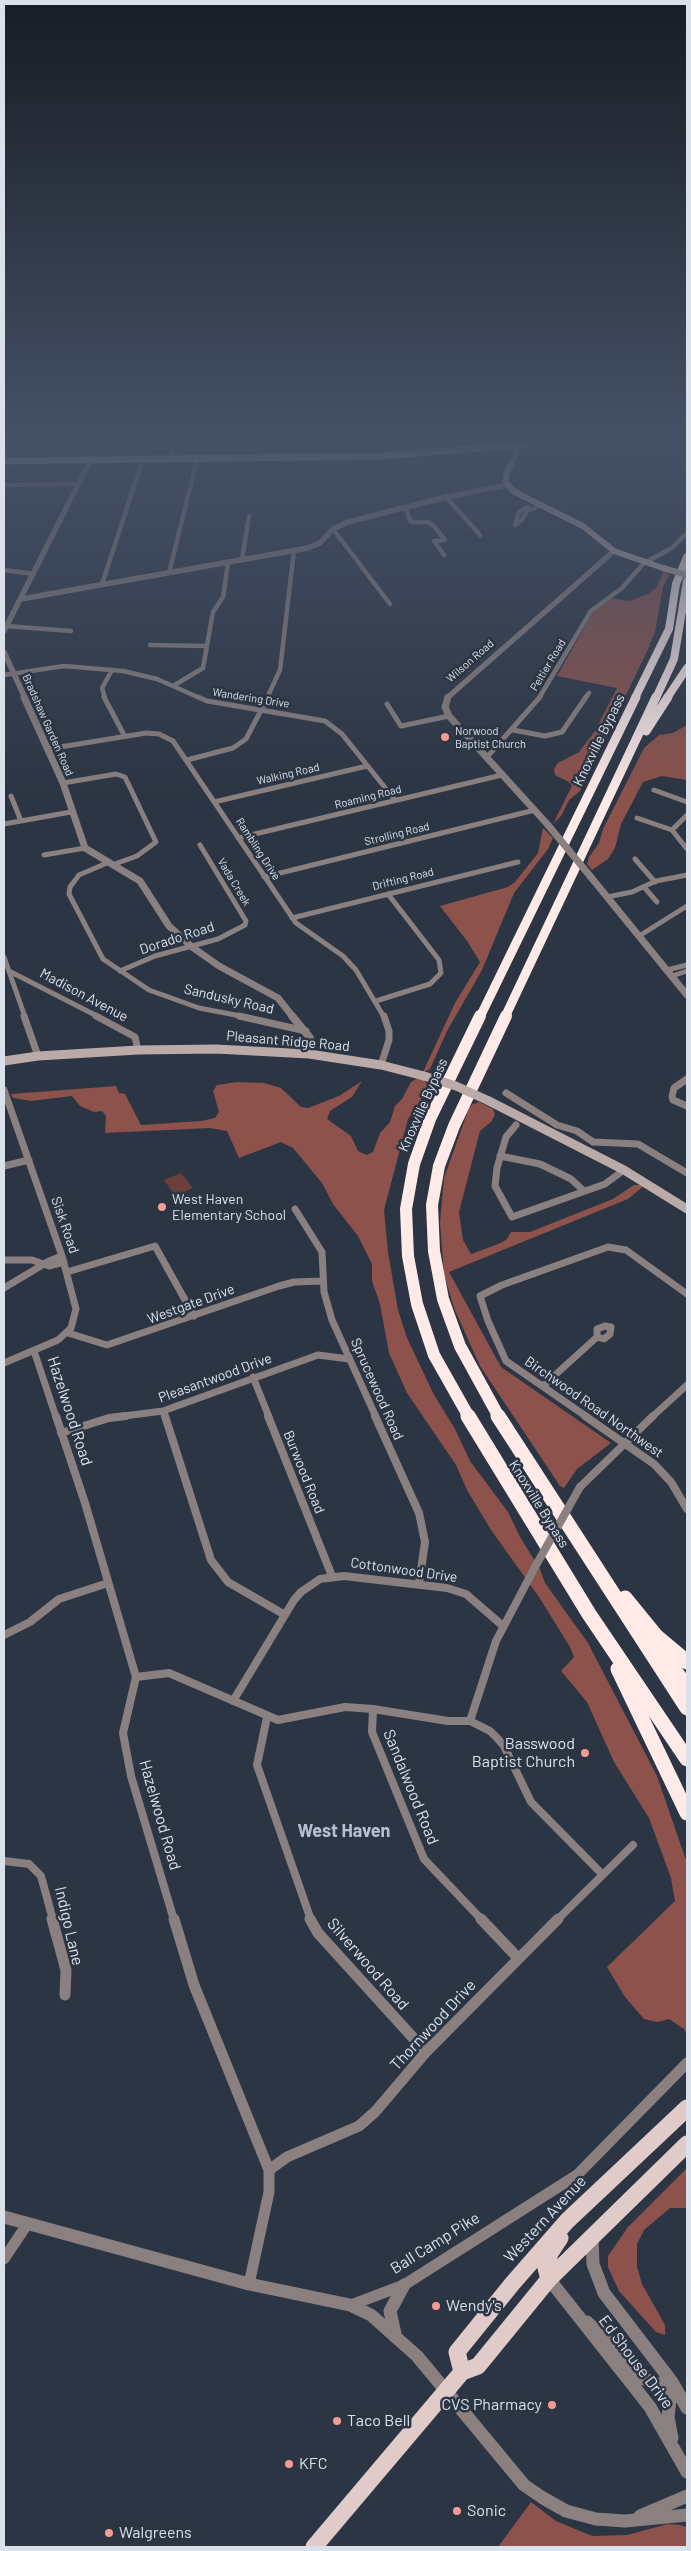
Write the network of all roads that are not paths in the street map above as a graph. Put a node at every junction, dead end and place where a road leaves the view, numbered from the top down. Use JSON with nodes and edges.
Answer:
{"nodes":[{"id":1,"x":39,"y":563,"type":"edge"},
{"id":2,"x":109,"y":563,"type":"edge"},
{"id":3,"x":171,"y":563,"type":"edge"},
{"id":4,"x":228,"y":563,"type":"joint"},
{"id":5,"x":292,"y":563,"type":"edge"},
{"id":6,"x":359,"y":563,"type":"edge"},
{"id":7,"x":600,"y":563,"type":"edge"},
{"id":8,"x":644,"y":563,"type":"joint"},
{"id":9,"x":685,"y":563,"type":"edge"},
{"id":10,"x":4,"y":570,"type":"edge"},
{"id":11,"x":169,"y":573,"type":"junction"},
{"id":12,"x":34,"y":574,"type":"junction"},
{"id":13,"x":687,"y":575,"type":"edge"},
{"id":14,"x":687,"y":581,"type":"edge"},
{"id":15,"x":102,"y":584,"type":"junction"},
{"id":16,"x":21,"y":599,"type":"junction"},
{"id":17,"x":390,"y":604,"type":"dead end"},
{"id":18,"x":5,"y":628,"type":"edge"},
{"id":19,"x":71,"y":631,"type":"dead end"},
{"id":20,"x":150,"y":645,"type":"dead end"},
{"id":21,"x":207,"y":646,"type":"junction"},
{"id":22,"x":4,"y":652,"type":"edge"},
{"id":23,"x":687,"y":668,"type":"edge"},
{"id":24,"x":112,"y":670,"type":"junction"},
{"id":25,"x":13,"y":673,"type":"junction"},
{"id":26,"x":4,"y":674,"type":"edge"},
{"id":27,"x":173,"y":686,"type":"junction"},
{"id":28,"x":589,"y":693,"type":"dead end"},
{"id":29,"x":387,"y":704,"type":"dead end"},
{"id":30,"x":260,"y":710,"type":"junction"},
{"id":31,"x":449,"y":716,"type":"junction"},
{"id":32,"x":513,"y":730,"type":"junction"},
{"id":33,"x":124,"y":735,"type":"junction"},
{"id":34,"x":632,"y":746,"type":"junction"},
{"id":35,"x":48,"y":748,"type":"junction"},
{"id":36,"x":487,"y":757,"type":"junction"},
{"id":37,"x":187,"y":760,"type":"junction"},
{"id":38,"x":367,"y":766,"type":"junction"},
{"id":39,"x":502,"y":775,"type":"junction"},
{"id":40,"x":63,"y":783,"type":"junction"},
{"id":41,"x":654,"y":790,"type":"dead end"},
{"id":42,"x":10,"y":796,"type":"dead end"},
{"id":43,"x":395,"y":800,"type":"junction"},
{"id":44,"x":214,"y":802,"type":"junction"},
{"id":45,"x":687,"y":802,"type":"edge"},
{"id":46,"x":535,"y":810,"type":"junction"},
{"id":47,"x":70,"y":812,"type":"junction"},
{"id":48,"x":687,"y":815,"type":"edge"},
{"id":49,"x":637,"y":818,"type":"dead end"},
{"id":50,"x":21,"y":821,"type":"junction"},
{"id":51,"x":4,"y":824,"type":"edge"},
{"id":52,"x":672,"y":830,"type":"junction"},
{"id":53,"x":238,"y":838,"type":"junction"},
{"id":54,"x":200,"y":845,"type":"dead end"},
{"id":55,"x":85,"y":848,"type":"junction"},
{"id":56,"x":687,"y":849,"type":"edge"},
{"id":57,"x":44,"y":855,"type":"dead end"},
{"id":58,"x":636,"y":858,"type":"dead end"},
{"id":59,"x":518,"y":862,"type":"dead end"},
{"id":60,"x":110,"y":864,"type":"junction"},
{"id":61,"x":687,"y":875,"type":"edge"},
{"id":62,"x":264,"y":877,"type":"junction"},
{"id":63,"x":655,"y":882,"type":"junction"},
{"id":64,"x":644,"y":887,"type":"junction"},
{"id":65,"x":388,"y":894,"type":"junction"},
{"id":66,"x":607,"y":897,"type":"junction"},
{"id":67,"x":657,"y":902,"type":"dead end"},
{"id":68,"x":687,"y":906,"type":"edge"},
{"id":69,"x":292,"y":918,"type":"junction"},
{"id":70,"x":242,"y":928,"type":"joint"},
{"id":71,"x":639,"y":936,"type":"junction"},
{"id":72,"x":192,"y":947,"type":"junction"},
{"id":73,"x":4,"y":957,"type":"edge"},
{"id":74,"x":687,"y":965,"type":"edge"},
{"id":75,"x":9,"y":971,"type":"junction"},
{"id":76,"x":120,"y":971,"type":"junction"},
{"id":77,"x":687,"y":971,"type":"edge"},
{"id":78,"x":671,"y":975,"type":"junction"},
{"id":79,"x":687,"y":976,"type":"edge"},
{"id":80,"x":687,"y":995,"type":"edge"},
{"id":81,"x":376,"y":1001,"type":"junction"},
{"id":82,"x":306,"y":1031,"type":"junction"},
{"id":83,"x":138,"y":1050,"type":"junction"},
{"id":84,"x":309,"y":1054,"type":"junction"},
{"id":85,"x":38,"y":1056,"type":"junction"},
{"id":86,"x":4,"y":1061,"type":"edge"},
{"id":87,"x":381,"y":1066,"type":"junction"},
{"id":88,"x":687,"y":1079,"type":"edge"},
{"id":89,"x":4,"y":1090,"type":"edge"},
{"id":90,"x":506,"y":1093,"type":"dead end"},
{"id":91,"x":687,"y":1106,"type":"edge"},
{"id":92,"x":516,"y":1125,"type":"dead end"},
{"id":93,"x":557,"y":1125,"type":"junction"},
{"id":94,"x":548,"y":1134,"type":"junction"},
{"id":95,"x":500,"y":1156,"type":"junction"},
{"id":96,"x":29,"y":1160,"type":"junction"},
{"id":97,"x":4,"y":1166,"type":"edge"},
{"id":98,"x":624,"y":1170,"type":"junction"},
{"id":99,"x":687,"y":1173,"type":"edge"},
{"id":100,"x":584,"y":1192,"type":"junction"},
{"id":101,"x":295,"y":1208,"type":"dead end"},
{"id":102,"x":687,"y":1209,"type":"edge"},
{"id":103,"x":63,"y":1259,"type":"junction"},
{"id":104,"x":4,"y":1260,"type":"edge"},
{"id":105,"x":45,"y":1265,"type":"junction"},
{"id":106,"x":67,"y":1272,"type":"junction"},
{"id":107,"x":323,"y":1281,"type":"junction"},
{"id":108,"x":4,"y":1288,"type":"edge"},
{"id":109,"x":687,"y":1294,"type":"edge"},
{"id":110,"x":194,"y":1316,"type":"junction"},
{"id":111,"x":68,"y":1333,"type":"junction"},
{"id":112,"x":597,"y":1337,"type":"dead end"},
{"id":113,"x":34,"y":1351,"type":"junction"},
{"id":114,"x":349,"y":1359,"type":"junction"},
{"id":115,"x":4,"y":1362,"type":"edge"},
{"id":116,"x":253,"y":1377,"type":"junction"},
{"id":117,"x":687,"y":1384,"type":"edge"},
{"id":118,"x":543,"y":1386,"type":"junction"},
{"id":119,"x":163,"y":1411,"type":"junction"},
{"id":120,"x":61,"y":1433,"type":"junction"},
{"id":121,"x":623,"y":1444,"type":"junction"},
{"id":122,"x":687,"y":1509,"type":"edge"},
{"id":123,"x":584,"y":1550,"type":"junction"},
{"id":124,"x":332,"y":1576,"type":"junction"},
{"id":125,"x":108,"y":1583,"type":"junction"},
{"id":126,"x":419,"y":1584,"type":"junction"},
{"id":127,"x":632,"y":1609,"type":"junction"},
{"id":128,"x":589,"y":1614,"type":"junction"},
{"id":129,"x":285,"y":1615,"type":"junction"},
{"id":130,"x":503,"y":1626,"type":"junction"},
{"id":131,"x":4,"y":1635,"type":"edge"},
{"id":132,"x":687,"y":1662,"type":"edge"},
{"id":133,"x":136,"y":1677,"type":"junction"},
{"id":134,"x":687,"y":1687,"type":"edge"},
{"id":135,"x":233,"y":1701,"type":"junction"},
{"id":136,"x":687,"y":1708,"type":"edge"},
{"id":137,"x":373,"y":1709,"type":"junction"},
{"id":138,"x":268,"y":1717,"type":"junction"},
{"id":139,"x":470,"y":1721,"type":"junction"},
{"id":140,"x":687,"y":1759,"type":"edge"},
{"id":141,"x":687,"y":1813,"type":"edge"},
{"id":142,"x":633,"y":1845,"type":"dead end"},
{"id":143,"x":4,"y":1861,"type":"edge"},
{"id":144,"x":602,"y":1874,"type":"junction"},
{"id":145,"x":518,"y":1958,"type":"junction"},
{"id":146,"x":65,"y":1996,"type":"dead end"},
{"id":147,"x":426,"y":2052,"type":"junction"},
{"id":148,"x":687,"y":2062,"type":"edge"},
{"id":149,"x":687,"y":2108,"type":"edge"},
{"id":150,"x":687,"y":2144,"type":"edge"},
{"id":151,"x":269,"y":2170,"type":"junction"},
{"id":152,"x":4,"y":2217,"type":"edge"},
{"id":153,"x":567,"y":2221,"type":"junction"},
{"id":154,"x":28,"y":2223,"type":"junction"},
{"id":155,"x":592,"y":2236,"type":"junction"},
{"id":156,"x":4,"y":2259,"type":"edge"},
{"id":157,"x":549,"y":2279,"type":"junction"},
{"id":158,"x":249,"y":2284,"type":"junction"},
{"id":159,"x":404,"y":2285,"type":"junction"},
{"id":160,"x":350,"y":2305,"type":"junction"},
{"id":161,"x":577,"y":2314,"type":"junction"},
{"id":162,"x":395,"y":2335,"type":"junction"},
{"id":163,"x":462,"y":2372,"type":"junction"},
{"id":164,"x":672,"y":2382,"type":"junction"},
{"id":165,"x":445,"y":2392,"type":"junction"},
{"id":166,"x":687,"y":2408,"type":"edge"},
{"id":167,"x":673,"y":2444,"type":"junction"},
{"id":168,"x":687,"y":2472,"type":"edge"},
{"id":169,"x":687,"y":2496,"type":"edge"},
{"id":170,"x":687,"y":2516,"type":"edge"},
{"id":171,"x":635,"y":2519,"type":"junction"},
{"id":172,"x":314,"y":2547,"type":"edge"}],
"edges":[{"from":1,"to":12,"type":"street"},
{"from":2,"to":15,"type":"street"},
{"from":3,"to":11,"type":"street"},
{"from":4,"to":11,"type":"street"},
{"from":4,"to":21,"type":"street"},
{"from":5,"to":30,"type":"street"},
{"from":6,"to":17,"type":"street"},
{"from":7,"to":31,"type":"street","name":"Wilson Road"},
{"from":8,"to":13,"type":"main road","bridge":true},
{"from":8,"to":32,"type":"street","name":"Peltier Road"},
{"from":9,"to":128,"type":"highway","name":"Knoxville Bypass"},
{"from":10,"to":12,"type":"street"},
{"from":11,"to":15,"type":"street"},
{"from":12,"to":16,"type":"street"},
{"from":14,"to":34,"type":"highway","name":"Knoxville Bypass"},
{"from":15,"to":16,"type":"street"},
{"from":16,"to":18,"type":"street"},
{"from":18,"to":19,"type":"street"},
{"from":20,"to":21,"type":"street"},
{"from":21,"to":27,"type":"street"},
{"from":22,"to":25,"type":"street","name":"Bradshaw Garden Road"},
{"from":23,"to":34,"type":"highway"},
{"from":24,"to":25,"type":"street","name":"Wandering Drive"},
{"from":24,"to":27,"type":"street","name":"Wandering Drive"},
{"from":24,"to":33,"type":"street"},
{"from":25,"to":26,"type":"street","name":"Wandering Drive"},
{"from":25,"to":35,"type":"street","name":"Bradshaw Garden Road"},
{"from":27,"to":30,"type":"street","name":"Wandering Drive"},
{"from":28,"to":32,"type":"street"},
{"from":29,"to":31,"type":"street"},
{"from":30,"to":37,"type":"street"},
{"from":30,"to":38,"type":"street","name":"Wandering Drive"},
{"from":31,"to":36,"type":"street"},
{"from":32,"to":36,"type":"street","name":"Peltier Road"},
{"from":33,"to":35,"type":"street","name":"Rambling Drive"},
{"from":33,"to":37,"type":"street","name":"Rambling Drive"},
{"from":34,"to":123,"type":"highway","name":"Knoxville Bypass"},
{"from":35,"to":40,"type":"street","name":"Bradshaw Garden Road"},
{"from":36,"to":39,"type":"street"},
{"from":37,"to":44,"type":"street","name":"Rambling Drive"},
{"from":38,"to":43,"type":"street","name":"Wandering Drive"},
{"from":38,"to":44,"type":"street","name":"Walking Road"},
{"from":39,"to":43,"type":"street","name":"Roaming Road"},
{"from":39,"to":46,"type":"street"},
{"from":40,"to":47,"type":"street","name":"Bradshaw Garden Road"},
{"from":40,"to":60,"type":"street"},
{"from":41,"to":45,"type":"street"},
{"from":42,"to":50,"type":"street"},
{"from":43,"to":53,"type":"street","name":"Roaming Road"},
{"from":44,"to":53,"type":"street","name":"Rambling Drive"},
{"from":46,"to":62,"type":"street","name":"Strolling Road"},
{"from":46,"to":66,"type":"street","bridge":true},
{"from":47,"to":50,"type":"street"},
{"from":47,"to":55,"type":"street","name":"Bradshaw Garden Road"},
{"from":48,"to":52,"type":"street"},
{"from":49,"to":52,"type":"street"},
{"from":50,"to":51,"type":"street"},
{"from":52,"to":56,"type":"street"},
{"from":53,"to":62,"type":"street","name":"Rambling Drive"},
{"from":54,"to":70,"type":"street","name":"Vada Creek"},
{"from":55,"to":57,"type":"street"},
{"from":55,"to":60,"type":"street"},
{"from":58,"to":63,"type":"street"},
{"from":59,"to":65,"type":"street","name":"Drifting Road"},
{"from":60,"to":72,"type":"street"},
{"from":60,"to":76,"type":"street","name":"Sandusky Road"},
{"from":61,"to":63,"type":"street"},
{"from":62,"to":69,"type":"street","name":"Rambling Drive"},
{"from":63,"to":64,"type":"street"},
{"from":64,"to":66,"type":"street"},
{"from":64,"to":67,"type":"street"},
{"from":65,"to":69,"type":"street","name":"Drifting Road"},
{"from":65,"to":81,"type":"street"},
{"from":66,"to":71,"type":"street"},
{"from":68,"to":71,"type":"street"},
{"from":69,"to":81,"type":"street","name":"Rambling Drive"},
{"from":70,"to":72,"type":"street","name":"Dorado Road"},
{"from":71,"to":78,"type":"street"},
{"from":72,"to":76,"type":"street","name":"Dorado Road"},
{"from":72,"to":82,"type":"street"},
{"from":73,"to":75,"type":"street"},
{"from":74,"to":78,"type":"street"},
{"from":75,"to":83,"type":"street","name":"Madison Avenue"},
{"from":75,"to":85,"type":"street"},
{"from":76,"to":82,"type":"street","name":"Sandusky Road"},
{"from":77,"to":78,"type":"street"},
{"from":78,"to":79,"type":"street"},
{"from":78,"to":80,"type":"street"},
{"from":81,"to":87,"type":"street","name":"Rambling Drive"},
{"from":82,"to":84,"type":"street"},
{"from":83,"to":84,"type":"main road","name":"Pleasant Ridge Road"},
{"from":83,"to":85,"type":"main road","name":"Pleasant Ridge Road"},
{"from":84,"to":87,"type":"main road","name":"Pleasant Ridge Road"},
{"from":85,"to":86,"type":"main road","name":"Pleasant Ridge Road"},
{"from":87,"to":94,"type":"main road","name":"Pleasant Ridge Road","bridge":true},
{"from":88,"to":91,"type":"street"},
{"from":89,"to":96,"type":"street","name":"Sisk Road"},
{"from":90,"to":93,"type":"street"},
{"from":92,"to":95,"type":"street"},
{"from":93,"to":94,"type":"street"},
{"from":93,"to":99,"type":"street"},
{"from":94,"to":98,"type":"main road","name":"Pleasant Ridge Road"},
{"from":95,"to":100,"type":"street"},
{"from":95,"to":100,"type":"street"},
{"from":96,"to":97,"type":"street"},
{"from":96,"to":103,"type":"street","name":"Sisk Road"},
{"from":98,"to":100,"type":"street"},
{"from":98,"to":102,"type":"main road","name":"Pleasant Ridge Road"},
{"from":101,"to":107,"type":"street","name":"Sprucewood Road"},
{"from":103,"to":105,"type":"street"},
{"from":103,"to":106,"type":"street","name":"Sisk Road"},
{"from":104,"to":105,"type":"street"},
{"from":105,"to":108,"type":"street"},
{"from":106,"to":110,"type":"street"},
{"from":106,"to":111,"type":"street","name":"Sisk Road"},
{"from":107,"to":110,"type":"street","name":"Westgate Drive"},
{"from":107,"to":114,"type":"street","name":"Sprucewood Road"},
{"from":109,"to":118,"type":"street","name":"Birchwood Road Northwest"},
{"from":110,"to":111,"type":"street","name":"Westgate Drive"},
{"from":111,"to":113,"type":"street"},
{"from":112,"to":118,"type":"street"},
{"from":113,"to":115,"type":"street"},
{"from":113,"to":120,"type":"street","name":"Hazelwood Road"},
{"from":114,"to":116,"type":"street","name":"Pleasantwood Drive"},
{"from":114,"to":126,"type":"street","name":"Sprucewood Road"},
{"from":116,"to":119,"type":"street","name":"Pleasantwood Drive"},
{"from":116,"to":124,"type":"street","name":"Burwood Road"},
{"from":117,"to":121,"type":"street"},
{"from":118,"to":121,"type":"street","name":"Birchwood Road Northwest"},
{"from":119,"to":120,"type":"street","name":"Pleasantwood Drive"},
{"from":119,"to":129,"type":"street"},
{"from":120,"to":125,"type":"street","name":"Hazelwood Road"},
{"from":121,"to":122,"type":"street","name":"Birchwood Road Northwest"},
{"from":121,"to":130,"type":"street","bridge":true},
{"from":123,"to":127,"type":"highway"},
{"from":123,"to":136,"type":"highway","name":"Knoxville Bypass"},
{"from":124,"to":126,"type":"street","name":"Cottonwood Drive"},
{"from":124,"to":129,"type":"street","name":"Cottonwood Drive"},
{"from":125,"to":131,"type":"street"},
{"from":125,"to":133,"type":"street","name":"Hazelwood Road"},
{"from":126,"to":130,"type":"street","name":"Cottonwood Drive"},
{"from":127,"to":132,"type":"highway"},
{"from":127,"to":134,"type":"highway"},
{"from":128,"to":140,"type":"highway","name":"Knoxville Bypass"},
{"from":128,"to":141,"type":"highway"},
{"from":129,"to":135,"type":"street","name":"Cottonwood Drive"},
{"from":130,"to":139,"type":"street"},
{"from":133,"to":135,"type":"street"},
{"from":133,"to":151,"type":"street","name":"Hazelwood Road"},
{"from":135,"to":138,"type":"street"},
{"from":137,"to":138,"type":"street"},
{"from":137,"to":139,"type":"street"},
{"from":137,"to":145,"type":"street","name":"Sandalwood Road"},
{"from":138,"to":147,"type":"street","name":"Silverwood Road"},
{"from":139,"to":144,"type":"street"},
{"from":142,"to":144,"type":"street","name":"Thornwood Drive"},
{"from":143,"to":146,"type":"street","name":"Indigo Lane"},
{"from":144,"to":145,"type":"street","name":"Thornwood Drive"},
{"from":145,"to":147,"type":"street","name":"Thornwood Drive"},
{"from":147,"to":151,"type":"street","name":"Thornwood Drive"},
{"from":148,"to":159,"type":"street","name":"Ball Camp Pike"},
{"from":149,"to":153,"type":"main road","name":"Western Avenue"},
{"from":150,"to":155,"type":"main road"},
{"from":151,"to":158,"type":"street","name":"Hazelwood Road"},
{"from":152,"to":154,"type":"street"},
{"from":153,"to":157,"type":"main road"},
{"from":153,"to":163,"type":"main road","name":"Western Avenue"},
{"from":154,"to":156,"type":"street"},
{"from":154,"to":158,"type":"street"},
{"from":155,"to":157,"type":"main road"},
{"from":155,"to":164,"type":"street","name":"Ed Shouse Drive"},
{"from":157,"to":161,"type":"street","name":"Ed Shouse Drive"},
{"from":157,"to":163,"type":"main road"},
{"from":158,"to":160,"type":"street"},
{"from":159,"to":160,"type":"street","name":"Ball Camp Pike"},
{"from":159,"to":162,"type":"street"},
{"from":160,"to":162,"type":"street"},
{"from":161,"to":164,"type":"street"},
{"from":161,"to":167,"type":"street","name":"Ed Shouse Drive"},
{"from":162,"to":165,"type":"street"},
{"from":163,"to":165,"type":"main road"},
{"from":164,"to":166,"type":"street","name":"Ed Shouse Drive"},
{"from":164,"to":167,"type":"street"},
{"from":165,"to":171,"type":"street"},
{"from":165,"to":172,"type":"main road"},
{"from":167,"to":168,"type":"street","name":"Ed Shouse Drive"},
{"from":169,"to":171,"type":"street"},
{"from":170,"to":171,"type":"street"}]}
